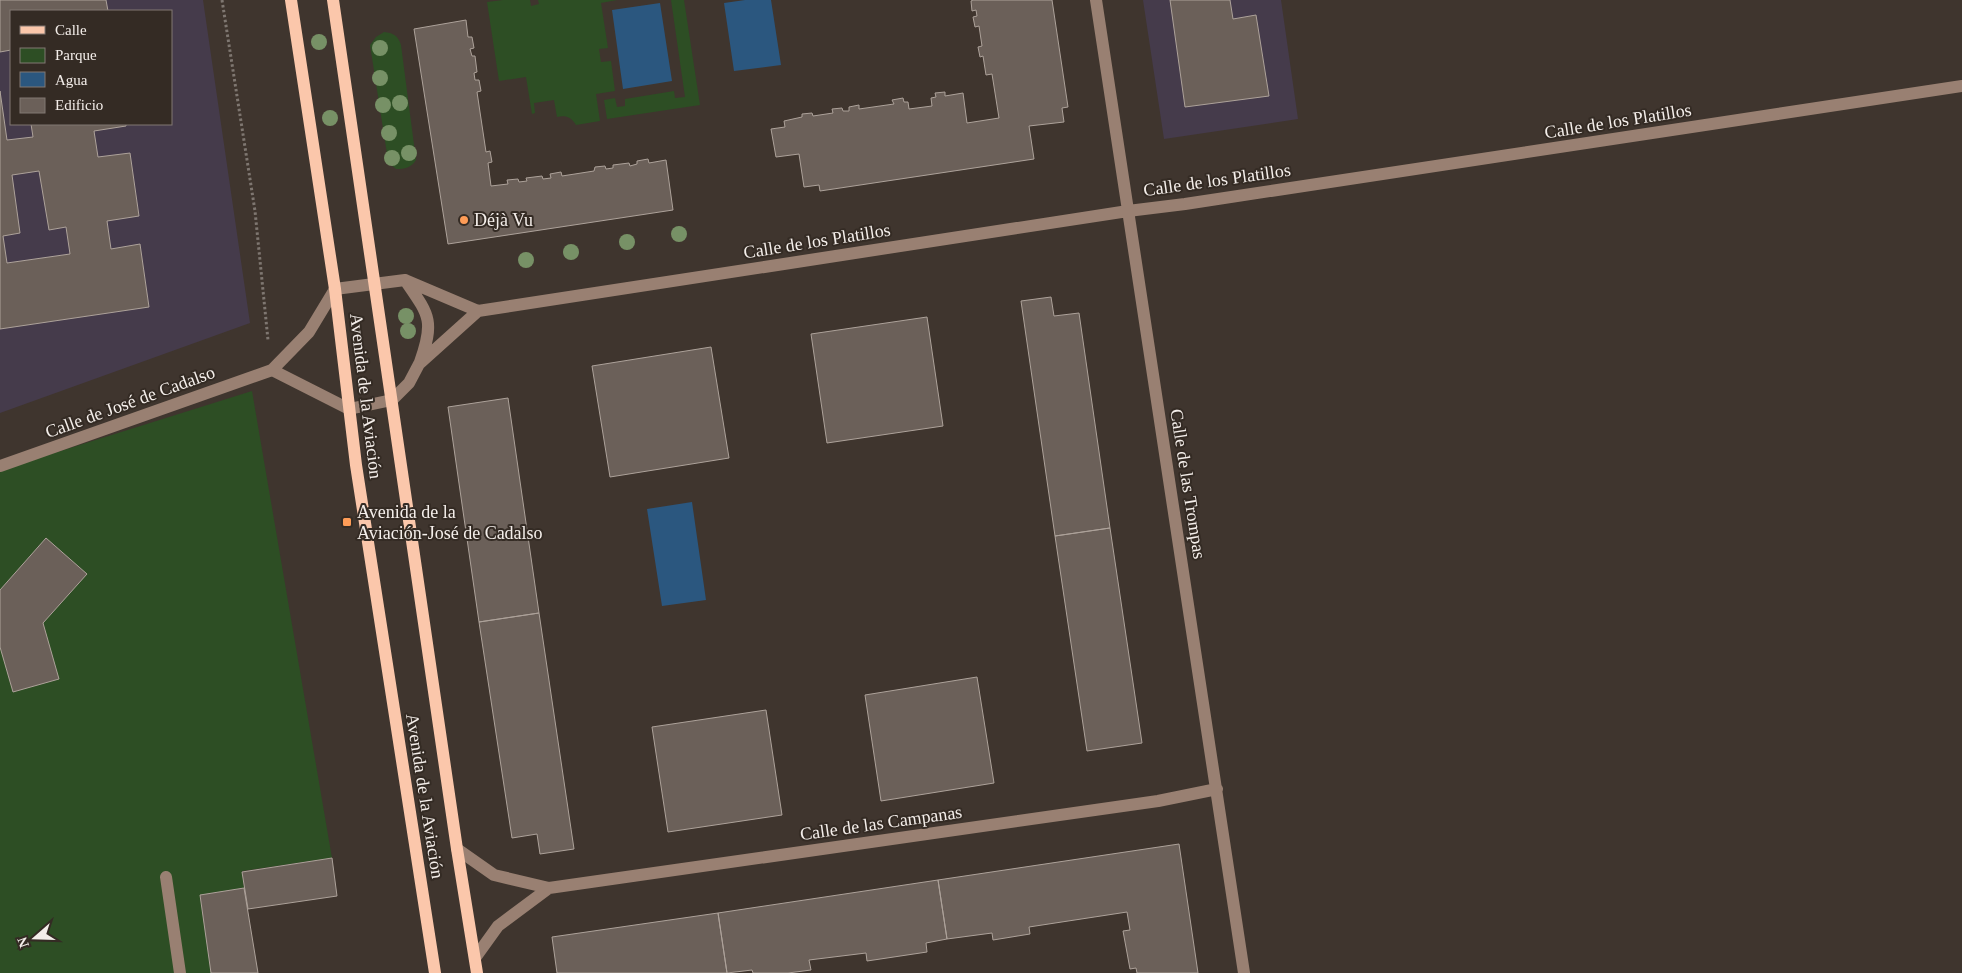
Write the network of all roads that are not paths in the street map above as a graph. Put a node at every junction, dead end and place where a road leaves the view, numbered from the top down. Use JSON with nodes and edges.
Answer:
{"nodes":[{"id":1,"x":291,"y":0,"type":"edge"},
{"id":2,"x":334,"y":0,"type":"edge"},
{"id":3,"x":1096,"y":0,"type":"edge"},
{"id":4,"x":1962,"y":86,"type":"edge"},
{"id":5,"x":1128,"y":211,"type":"junction"},
{"id":6,"x":405,"y":280,"type":"junction"},
{"id":7,"x":375,"y":282,"type":"junction"},
{"id":8,"x":335,"y":289,"type":"junction"},
{"id":9,"x":478,"y":311,"type":"junction"},
{"id":10,"x":419,"y":364,"type":"junction"},
{"id":11,"x":272,"y":370,"type":"junction"},
{"id":12,"x":392,"y":400,"type":"junction"},
{"id":13,"x":349,"y":409,"type":"junction"},
{"id":14,"x":0,"y":466,"type":"edge"},
{"id":15,"x":1217,"y":789,"type":"junction"},
{"id":16,"x":457,"y":848,"type":"junction"},
{"id":17,"x":166,"y":877,"type":"dead end"},
{"id":18,"x":549,"y":888,"type":"junction"},
{"id":19,"x":475,"y":958,"type":"junction"},
{"id":20,"x":180,"y":973,"type":"edge"},
{"id":21,"x":435,"y":973,"type":"edge"},
{"id":22,"x":477,"y":973,"type":"edge"},
{"id":23,"x":1244,"y":973,"type":"edge"}],
"edges":[{"from":1,"to":8,"type":"main road","name":"Avenida de la Aviación"},
{"from":2,"to":7,"type":"main road","name":"Avenida de la Aviación"},
{"from":3,"to":5,"type":"street","name":"Calle de las Trompas"},
{"from":4,"to":5,"type":"street","name":"Calle de los Platillos"},
{"from":5,"to":9,"type":"street","name":"Calle de los Platillos"},
{"from":5,"to":15,"type":"street","name":"Calle de las Trompas"},
{"from":6,"to":7,"type":"street"},
{"from":6,"to":9,"type":"street"},
{"from":6,"to":10,"type":"street"},
{"from":7,"to":8,"type":"street"},
{"from":7,"to":12,"type":"main road","name":"Avenida de la Aviación"},
{"from":8,"to":11,"type":"street","name":"Calle de José de Cadalso"},
{"from":8,"to":13,"type":"main road","name":"Avenida de la Aviación"},
{"from":9,"to":10,"type":"street"},
{"from":10,"to":12,"type":"street"},
{"from":11,"to":13,"type":"street"},
{"from":11,"to":14,"type":"street","name":"Calle de José de Cadalso"},
{"from":12,"to":13,"type":"street"},
{"from":12,"to":16,"type":"main road","name":"Avenida de la Aviación"},
{"from":13,"to":21,"type":"main road","name":"Avenida de la Aviación"},
{"from":15,"to":18,"type":"street","name":"Calle de las Campanas"},
{"from":15,"to":23,"type":"street","name":"Calle de las Trompas"},
{"from":16,"to":18,"type":"street","name":"Calle de las Campanas"},
{"from":16,"to":19,"type":"main road","name":"Avenida de la Aviación"},
{"from":17,"to":20,"type":"street"},
{"from":18,"to":19,"type":"street","name":"Calle de las Campanas"},
{"from":19,"to":22,"type":"main road","name":"Avenida de la Aviación"}]}
